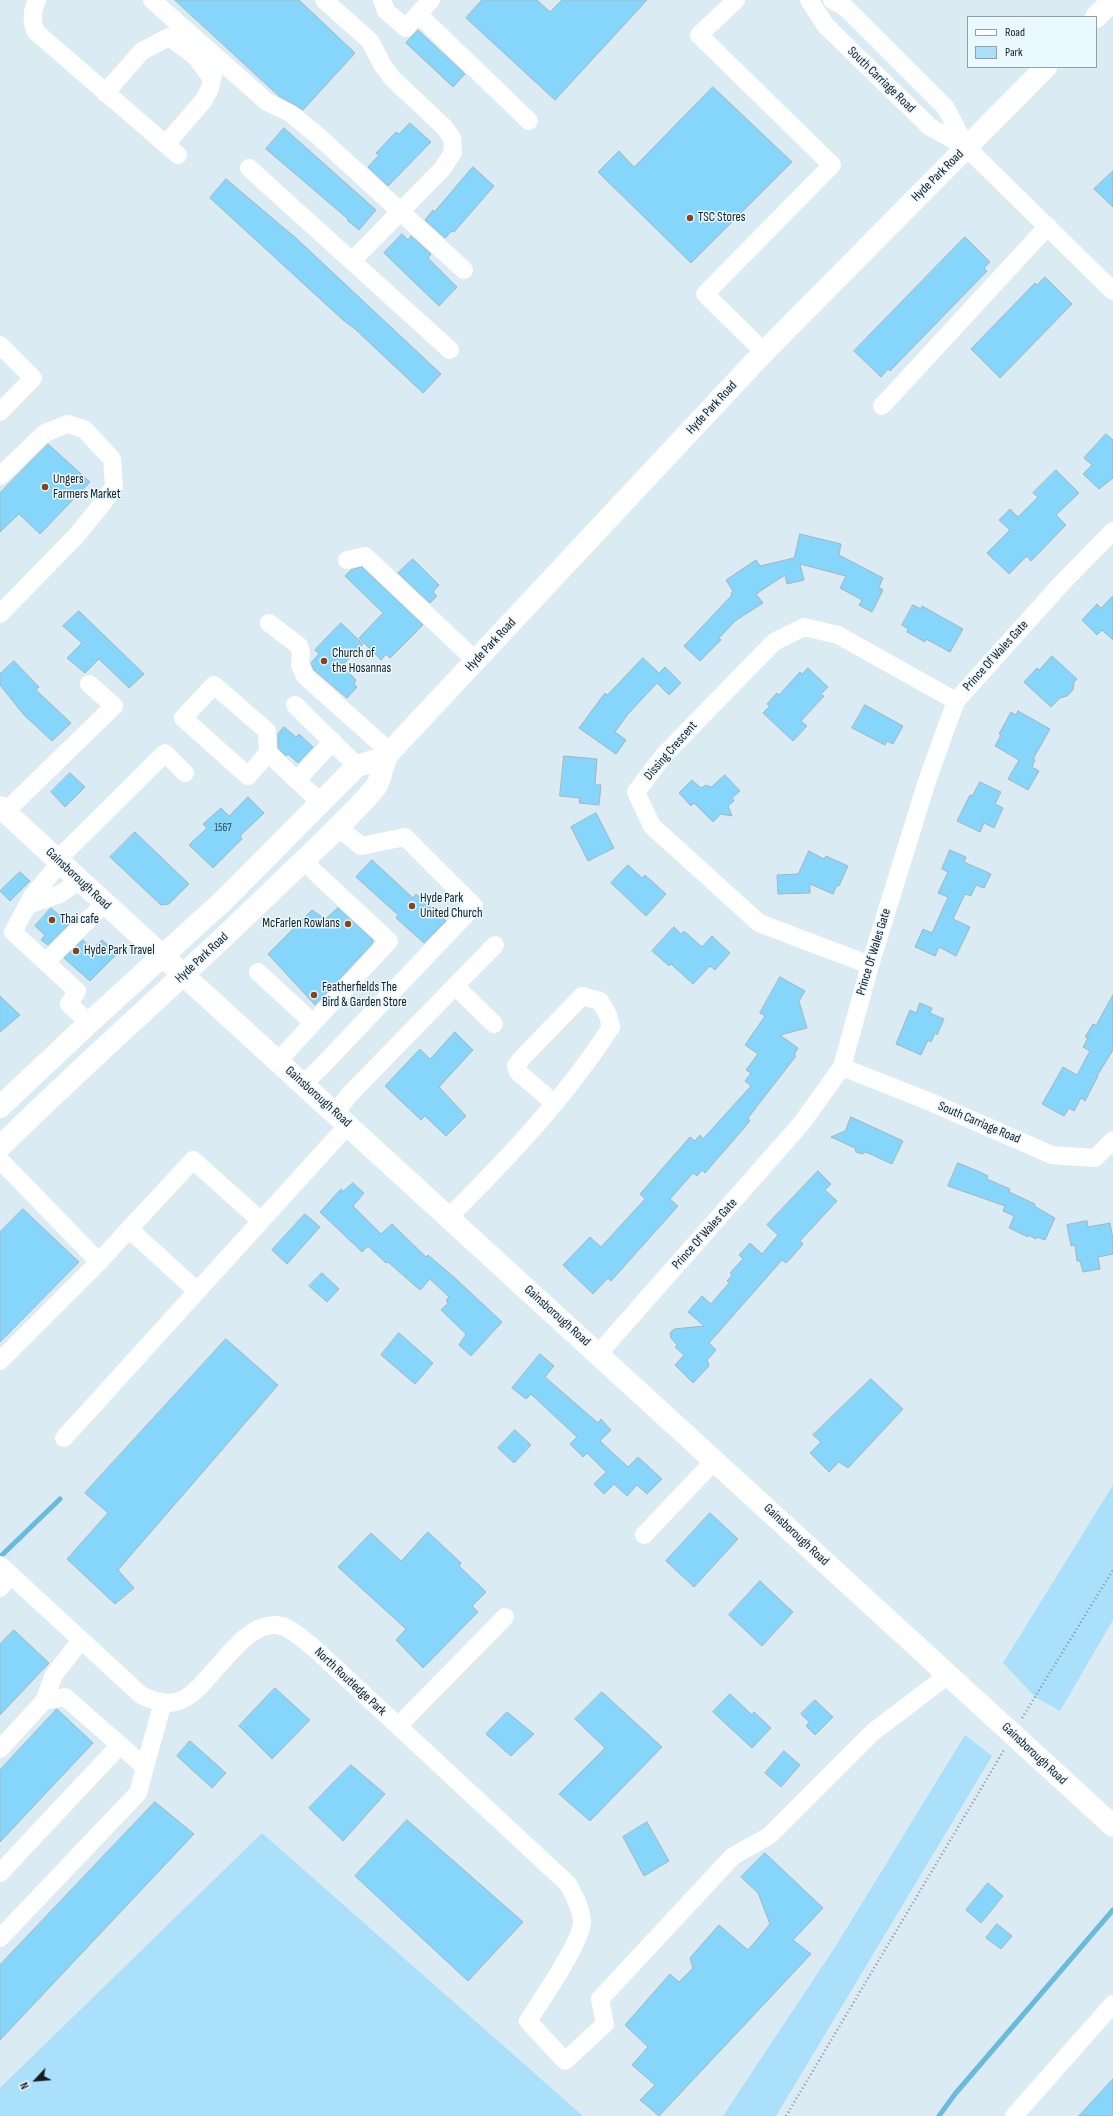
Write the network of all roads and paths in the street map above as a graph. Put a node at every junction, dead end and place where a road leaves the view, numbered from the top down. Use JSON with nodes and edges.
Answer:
{"nodes":[{"id":1,"x":38,"y":0,"type":"edge"},
{"id":2,"x":152,"y":0,"type":"edge"},
{"id":3,"x":324,"y":0,"type":"edge"},
{"id":4,"x":382,"y":0,"type":"edge"},
{"id":5,"x":431,"y":0,"type":"edge"},
{"id":6,"x":736,"y":0,"type":"edge"},
{"id":7,"x":808,"y":0,"type":"edge"},
{"id":8,"x":832,"y":0,"type":"edge"},
{"id":9,"x":1113,"y":0,"type":"edge"},
{"id":10,"x":418,"y":14,"type":"junction"},
{"id":11,"x":1097,"y":16,"type":"edge"},
{"id":12,"x":190,"y":34,"type":"junction"},
{"id":13,"x":169,"y":37,"type":"junction"},
{"id":14,"x":217,"y":58,"type":"junction"},
{"id":15,"x":1045,"y":68,"type":"edge"},
{"id":16,"x":212,"y":79,"type":"junction"},
{"id":17,"x":105,"y":93,"type":"junction"},
{"id":18,"x":529,"y":121,"type":"dead end"},
{"id":19,"x":966,"y":147,"type":"junction"},
{"id":20,"x":249,"y":168,"type":"dead end"},
{"id":21,"x":400,"y":212,"type":"junction"},
{"id":22,"x":1048,"y":226,"type":"junction"},
{"id":23,"x":352,"y":262,"type":"junction"},
{"id":24,"x":464,"y":270,"type":"dead end"},
{"id":25,"x":1113,"y":291,"type":"edge"},
{"id":26,"x":0,"y":345,"type":"edge"},
{"id":27,"x":450,"y":350,"type":"dead end"},
{"id":28,"x":764,"y":352,"type":"junction"},
{"id":29,"x":882,"y":406,"type":"dead end"},
{"id":30,"x":0,"y":412,"type":"edge"},
{"id":31,"x":0,"y":476,"type":"edge"},
{"id":32,"x":1113,"y":531,"type":"edge"},
{"id":33,"x":347,"y":560,"type":"dead end"},
{"id":34,"x":0,"y":614,"type":"edge"},
{"id":35,"x":268,"y":624,"type":"dead end"},
{"id":36,"x":476,"y":661,"type":"junction"},
{"id":37,"x":89,"y":684,"type":"dead end"},
{"id":38,"x":956,"y":701,"type":"junction"},
{"id":39,"x":295,"y":705,"type":"dead end"},
{"id":40,"x":333,"y":741,"type":"junction"},
{"id":41,"x":268,"y":753,"type":"junction"},
{"id":42,"x":388,"y":755,"type":"junction"},
{"id":43,"x":357,"y":766,"type":"junction"},
{"id":44,"x":185,"y":772,"type":"dead end"},
{"id":45,"x":298,"y":779,"type":"junction"},
{"id":46,"x":321,"y":802,"type":"junction"},
{"id":47,"x":2,"y":809,"type":"edge"},
{"id":48,"x":338,"y":827,"type":"junction"},
{"id":49,"x":59,"y":861,"type":"junction"},
{"id":50,"x":303,"y":861,"type":"junction"},
{"id":51,"x":80,"y":880,"type":"junction"},
{"id":52,"x":105,"y":903,"type":"junction"},
{"id":53,"x":28,"y":906,"type":"junction"},
{"id":54,"x":495,"y":945,"type":"dead end"},
{"id":55,"x":164,"y":956,"type":"junction"},
{"id":56,"x":46,"y":962,"type":"junction"},
{"id":57,"x":870,"y":965,"type":"junction"},
{"id":58,"x":258,"y":972,"type":"dead end"},
{"id":59,"x":184,"y":975,"type":"junction"},
{"id":60,"x":455,"y":986,"type":"junction"},
{"id":61,"x":312,"y":1022,"type":"junction"},
{"id":62,"x":89,"y":1023,"type":"junction"},
{"id":63,"x":494,"y":1024,"type":"dead end"},
{"id":64,"x":278,"y":1061,"type":"junction"},
{"id":65,"x":842,"y":1068,"type":"junction"},
{"id":66,"x":303,"y":1084,"type":"junction"},
{"id":67,"x":554,"y":1103,"type":"junction"},
{"id":68,"x":0,"y":1107,"type":"edge"},
{"id":69,"x":341,"y":1119,"type":"junction"},
{"id":70,"x":1113,"y":1140,"type":"edge"},
{"id":71,"x":0,"y":1147,"type":"edge"},
{"id":72,"x":0,"y":1160,"type":"edge"},
{"id":73,"x":449,"y":1217,"type":"junction"},
{"id":74,"x":261,"y":1221,"type":"junction"},
{"id":75,"x":129,"y":1229,"type":"junction"},
{"id":76,"x":99,"y":1262,"type":"junction"},
{"id":77,"x":197,"y":1291,"type":"junction"},
{"id":78,"x":599,"y":1353,"type":"junction"},
{"id":79,"x":0,"y":1361,"type":"edge"},
{"id":80,"x":64,"y":1438,"type":"dead end"},
{"id":81,"x":715,"y":1460,"type":"junction"},
{"id":82,"x":644,"y":1535,"type":"dead end"},
{"id":83,"x":1113,"y":1570,"type":"edge"},
{"id":84,"x":3,"y":1576,"type":"edge"},
{"id":85,"x":505,"y":1617,"type":"dead end"},
{"id":86,"x":81,"y":1640,"type":"junction"},
{"id":87,"x":948,"y":1675,"type":"junction"},
{"id":88,"x":44,"y":1702,"type":"junction"},
{"id":89,"x":163,"y":1702,"type":"junction"},
{"id":90,"x":1028,"y":1708,"type":"dead end"},
{"id":91,"x":398,"y":1726,"type":"junction"},
{"id":92,"x":120,"y":1745,"type":"junction"},
{"id":93,"x":1005,"y":1748,"type":"dead end"},
{"id":94,"x":0,"y":1749,"type":"edge"},
{"id":95,"x":145,"y":1766,"type":"junction"},
{"id":96,"x":1113,"y":1826,"type":"edge"},
{"id":97,"x":0,"y":1873,"type":"edge"},
{"id":98,"x":0,"y":1938,"type":"edge"},
{"id":99,"x":1113,"y":2004,"type":"edge"},
{"id":100,"x":786,"y":2116,"type":"edge"},
{"id":101,"x":1014,"y":2116,"type":"edge"}],
"edges":[{"from":1,"to":17,"type":"street"},
{"from":2,"to":12,"type":"street"},
{"from":3,"to":21,"type":"street"},
{"from":4,"to":10,"type":"street"},
{"from":5,"to":10,"type":"street"},
{"from":6,"to":28,"type":"street"},
{"from":7,"to":19,"type":"street","name":"South Carriage Road"},
{"from":8,"to":19,"type":"street","name":"South Carriage Road"},
{"from":9,"to":11,"type":"main road"},
{"from":10,"to":18,"type":"street"},
{"from":12,"to":13,"type":"street"},
{"from":12,"to":14,"type":"street"},
{"from":13,"to":16,"type":"street"},
{"from":13,"to":17,"type":"street"},
{"from":14,"to":16,"type":"street"},
{"from":14,"to":21,"type":"street"},
{"from":15,"to":19,"type":"main road","name":"Hyde Park Road"},
{"from":16,"to":17,"type":"street"},
{"from":19,"to":22,"type":"street","name":"South Carriage Road"},
{"from":19,"to":28,"type":"main road","name":"Hyde Park Road"},
{"from":20,"to":23,"type":"street"},
{"from":21,"to":23,"type":"street"},
{"from":21,"to":24,"type":"street"},
{"from":22,"to":25,"type":"street","name":"South Carriage Road"},
{"from":22,"to":29,"type":"street"},
{"from":23,"to":27,"type":"street"},
{"from":26,"to":30,"type":"street"},
{"from":28,"to":36,"type":"main road","name":"Hyde Park Road"},
{"from":31,"to":34,"type":"street"},
{"from":32,"to":38,"type":"street","name":"Prince Of Wales Gate"},
{"from":33,"to":36,"type":"street"},
{"from":35,"to":42,"type":"street"},
{"from":36,"to":42,"type":"main road","name":"Hyde Park Road"},
{"from":37,"to":47,"type":"street"},
{"from":38,"to":57,"type":"street","name":"Prince Of Wales Gate"},
{"from":38,"to":57,"type":"street","name":"Dissing Crescent"},
{"from":39,"to":40,"type":"street"},
{"from":40,"to":43,"type":"street"},
{"from":40,"to":45,"type":"street"},
{"from":41,"to":41,"type":"street"},
{"from":41,"to":45,"type":"street"},
{"from":42,"to":43,"type":"main road","name":"Hyde Park Road"},
{"from":42,"to":48,"type":"main road","name":"Hyde Park Road"},
{"from":43,"to":46,"type":"main road","name":"Hyde Park Road"},
{"from":44,"to":49,"type":"street"},
{"from":45,"to":46,"type":"street"},
{"from":46,"to":55,"type":"main road","name":"Hyde Park Road"},
{"from":47,"to":49,"type":"main road","name":"Gainsborough Road"},
{"from":48,"to":50,"type":"main road","name":"Hyde Park Road"},
{"from":48,"to":66,"type":"street"},
{"from":49,"to":51,"type":"main road","name":"Gainsborough Road"},
{"from":49,"to":53,"type":"street"},
{"from":50,"to":59,"type":"main road","name":"Hyde Park Road"},
{"from":50,"to":61,"type":"street"},
{"from":51,"to":52,"type":"main road","name":"Gainsborough Road"},
{"from":51,"to":53,"type":"street"},
{"from":52,"to":55,"type":"main road","name":"Gainsborough Road"},
{"from":52,"to":56,"type":"street"},
{"from":53,"to":56,"type":"street"},
{"from":54,"to":60,"type":"street"},
{"from":55,"to":59,"type":"main road","name":"Gainsborough Road"},
{"from":55,"to":62,"type":"main road","name":"Hyde Park Road"},
{"from":56,"to":62,"type":"street"},
{"from":57,"to":65,"type":"street","name":"Prince Of Wales Gate"},
{"from":58,"to":61,"type":"street"},
{"from":59,"to":64,"type":"main road","name":"Gainsborough Road"},
{"from":59,"to":71,"type":"main road","name":"Hyde Park Road"},
{"from":60,"to":63,"type":"street"},
{"from":60,"to":69,"type":"street"},
{"from":61,"to":64,"type":"street"},
{"from":62,"to":68,"type":"main road","name":"Hyde Park Road"},
{"from":64,"to":66,"type":"main road","name":"Gainsborough Road"},
{"from":65,"to":70,"type":"street","name":"South Carriage Road"},
{"from":65,"to":78,"type":"street","name":"Prince Of Wales Gate"},
{"from":66,"to":69,"type":"main road","name":"Gainsborough Road"},
{"from":67,"to":67,"type":"street"},
{"from":67,"to":73,"type":"street"},
{"from":69,"to":73,"type":"main road","name":"Gainsborough Road"},
{"from":69,"to":74,"type":"street"},
{"from":72,"to":76,"type":"street"},
{"from":73,"to":78,"type":"main road","name":"Gainsborough Road"},
{"from":74,"to":75,"type":"street"},
{"from":74,"to":77,"type":"street"},
{"from":75,"to":76,"type":"street"},
{"from":75,"to":77,"type":"street"},
{"from":76,"to":79,"type":"street"},
{"from":77,"to":80,"type":"street"},
{"from":78,"to":81,"type":"main road","name":"Gainsborough Road"},
{"from":81,"to":82,"type":"street"},
{"from":81,"to":87,"type":"main road","name":"Gainsborough Road"},
{"from":83,"to":90,"type":"path"},
{"from":84,"to":86,"type":"street","name":"North Routledge Park"},
{"from":85,"to":91,"type":"street"},
{"from":86,"to":88,"type":"street"},
{"from":86,"to":89,"type":"street","name":"North Routledge Park"},
{"from":87,"to":91,"type":"street","name":"North Routledge Park"},
{"from":87,"to":96,"type":"main road","name":"Gainsborough Road"},
{"from":88,"to":92,"type":"street"},
{"from":88,"to":94,"type":"street"},
{"from":89,"to":91,"type":"street","name":"North Routledge Park"},
{"from":89,"to":95,"type":"street"},
{"from":92,"to":95,"type":"street"},
{"from":92,"to":97,"type":"street"},
{"from":93,"to":100,"type":"path"},
{"from":95,"to":98,"type":"street"},
{"from":99,"to":101,"type":"street"}]}
